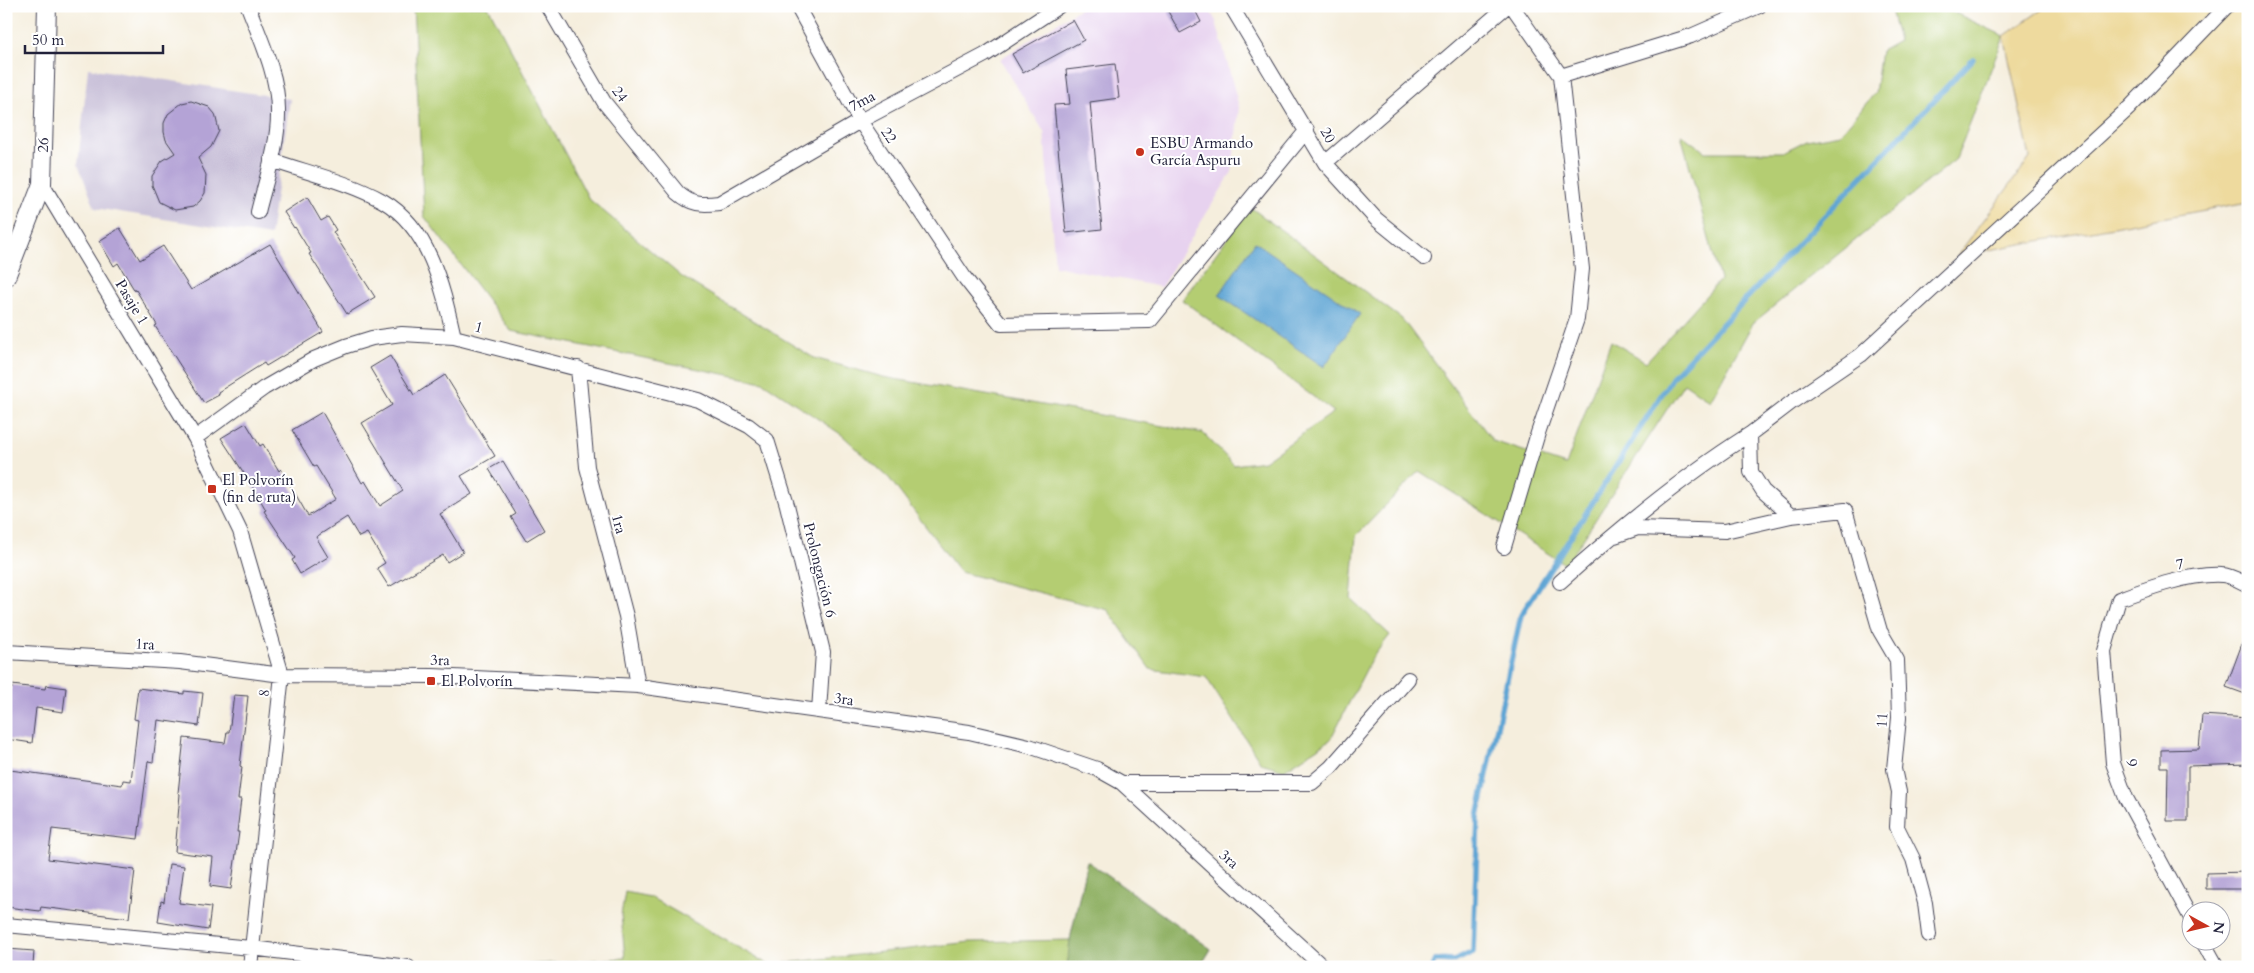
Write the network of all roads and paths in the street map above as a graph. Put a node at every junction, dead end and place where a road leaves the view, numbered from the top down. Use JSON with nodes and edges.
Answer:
{"nodes":[{"id":1,"x":47,"y":6,"type":"edge"},
{"id":2,"x":248,"y":6,"type":"edge"},
{"id":3,"x":548,"y":6,"type":"edge"},
{"id":4,"x":797,"y":6,"type":"edge"},
{"id":5,"x":1059,"y":6,"type":"edge"},
{"id":6,"x":1231,"y":6,"type":"edge"},
{"id":7,"x":1507,"y":6,"type":"edge"},
{"id":8,"x":1512,"y":6,"type":"edge"},
{"id":9,"x":1759,"y":6,"type":"edge"},
{"id":10,"x":2227,"y":6,"type":"edge"},
{"id":11,"x":1561,"y":76,"type":"junction"},
{"id":12,"x":860,"y":120,"type":"junction"},
{"id":13,"x":1307,"y":130,"type":"junction"},
{"id":14,"x":271,"y":160,"type":"junction"},
{"id":15,"x":1325,"y":163,"type":"junction"},
{"id":16,"x":42,"y":184,"type":"junction"},
{"id":17,"x":678,"y":192,"type":"joint"},
{"id":18,"x":258,"y":212,"type":"dead end"},
{"id":19,"x":1424,"y":258,"type":"dead end"},
{"id":20,"x":6,"y":277,"type":"edge"},
{"id":21,"x":454,"y":337,"type":"junction"},
{"id":22,"x":578,"y":368,"type":"junction"},
{"id":23,"x":1750,"y":434,"type":"junction"},
{"id":24,"x":195,"y":438,"type":"junction"},
{"id":25,"x":767,"y":440,"type":"joint"},
{"id":26,"x":1791,"y":516,"type":"junction"},
{"id":27,"x":1615,"y":536,"type":"junction"},
{"id":28,"x":1504,"y":547,"type":"dead end"},
{"id":29,"x":1560,"y":582,"type":"dead end"},
{"id":30,"x":2248,"y":584,"type":"edge"},
{"id":31,"x":2118,"y":599,"type":"joint"},
{"id":32,"x":6,"y":652,"type":"edge"},
{"id":33,"x":282,"y":675,"type":"junction"},
{"id":34,"x":1408,"y":678,"type":"dead end"},
{"id":35,"x":638,"y":686,"type":"junction"},
{"id":36,"x":818,"y":711,"type":"junction"},
{"id":37,"x":1122,"y":783,"type":"junction"},
{"id":38,"x":2182,"y":902,"type":"edge"},
{"id":39,"x":6,"y":925,"type":"edge"},
{"id":40,"x":1929,"y":935,"type":"dead end"},
{"id":41,"x":251,"y":948,"type":"junction"},
{"id":42,"x":2207,"y":950,"type":"edge"},
{"id":43,"x":250,"y":967,"type":"edge"},
{"id":44,"x":408,"y":967,"type":"edge"},
{"id":45,"x":1323,"y":967,"type":"edge"},
{"id":46,"x":2216,"y":967,"type":"edge"}],
"edges":[{"from":1,"to":16,"type":"street","name":"26"},
{"from":2,"to":14,"type":"street"},
{"from":3,"to":17,"type":"street","name":"24"},
{"from":4,"to":12,"type":"street","name":"22"},
{"from":5,"to":12,"type":"street","name":"7ma"},
{"from":6,"to":13,"type":"street","name":"20"},
{"from":7,"to":15,"type":"street"},
{"from":8,"to":11,"type":"street"},
{"from":9,"to":11,"type":"street"},
{"from":10,"to":23,"type":"street"},
{"from":11,"to":28,"type":"street"},
{"from":12,"to":13,"type":"street","name":"22"},
{"from":12,"to":17,"type":"street","name":"7ma"},
{"from":13,"to":15,"type":"street","name":"20"},
{"from":14,"to":18,"type":"street"},
{"from":14,"to":21,"type":"street"},
{"from":15,"to":19,"type":"street","name":"20"},
{"from":16,"to":20,"type":"street","name":"26"},
{"from":16,"to":24,"type":"street","name":"Pasaje 1"},
{"from":21,"to":22,"type":"street","name":"1"},
{"from":21,"to":24,"type":"street","name":"1"},
{"from":22,"to":25,"type":"street","name":"1"},
{"from":22,"to":35,"type":"street","name":"1ra"},
{"from":23,"to":26,"type":"street"},
{"from":23,"to":27,"type":"street"},
{"from":24,"to":33,"type":"street","name":"8"},
{"from":25,"to":36,"type":"street","name":"Prolongación 6"},
{"from":26,"to":27,"type":"street"},
{"from":26,"to":40,"type":"street","name":"11"},
{"from":27,"to":29,"type":"street"},
{"from":30,"to":31,"type":"street","name":"7"},
{"from":31,"to":38,"type":"street","name":"9"},
{"from":32,"to":33,"type":"street","name":"1ra"},
{"from":33,"to":35,"type":"street","name":"3ra"},
{"from":33,"to":41,"type":"street","name":"8"},
{"from":34,"to":37,"type":"street"},
{"from":35,"to":36,"type":"street","name":"3ra"},
{"from":36,"to":37,"type":"street","name":"3ra"},
{"from":37,"to":45,"type":"street","name":"3ra"},
{"from":39,"to":41,"type":"street"},
{"from":41,"to":43,"type":"street","name":"8"},
{"from":41,"to":44,"type":"street"},
{"from":42,"to":46,"type":"street"}]}
